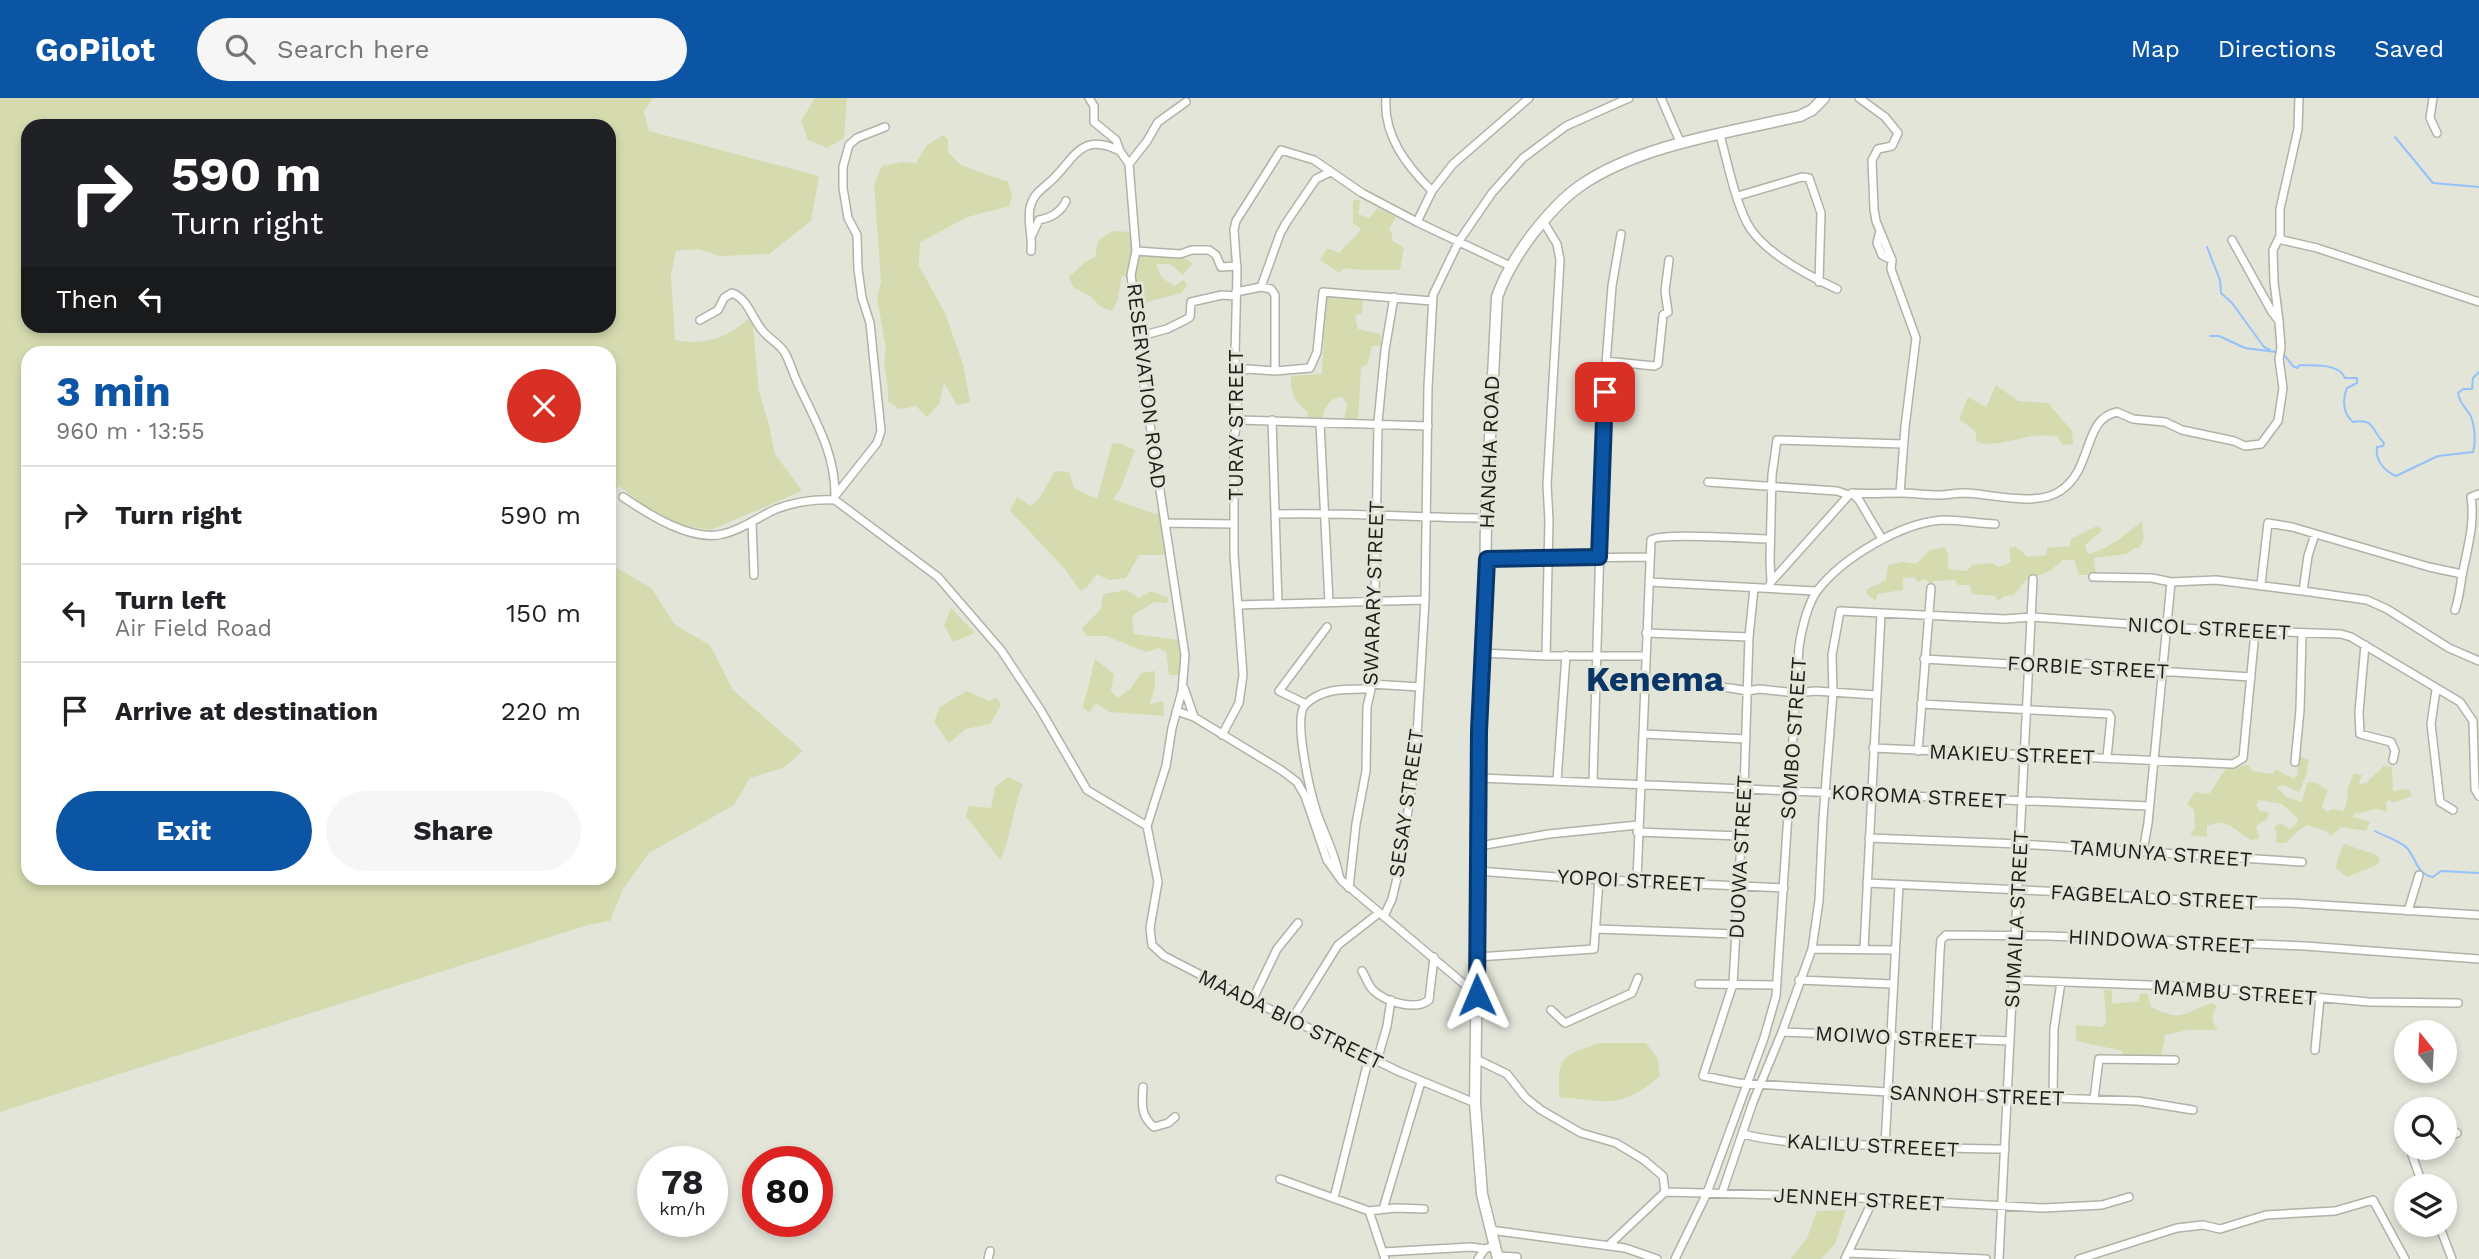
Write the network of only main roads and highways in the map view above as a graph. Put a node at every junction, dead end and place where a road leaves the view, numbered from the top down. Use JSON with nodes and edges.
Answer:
{"nodes":[{"id":1,"x":1824,"y":98,"type":"edge"},
{"id":2,"x":1497,"y":1253,"type":"edge"}],
"edges":[{"from":1,"to":2,"type":"highway","name":"HANGHA ROAD"}]}
